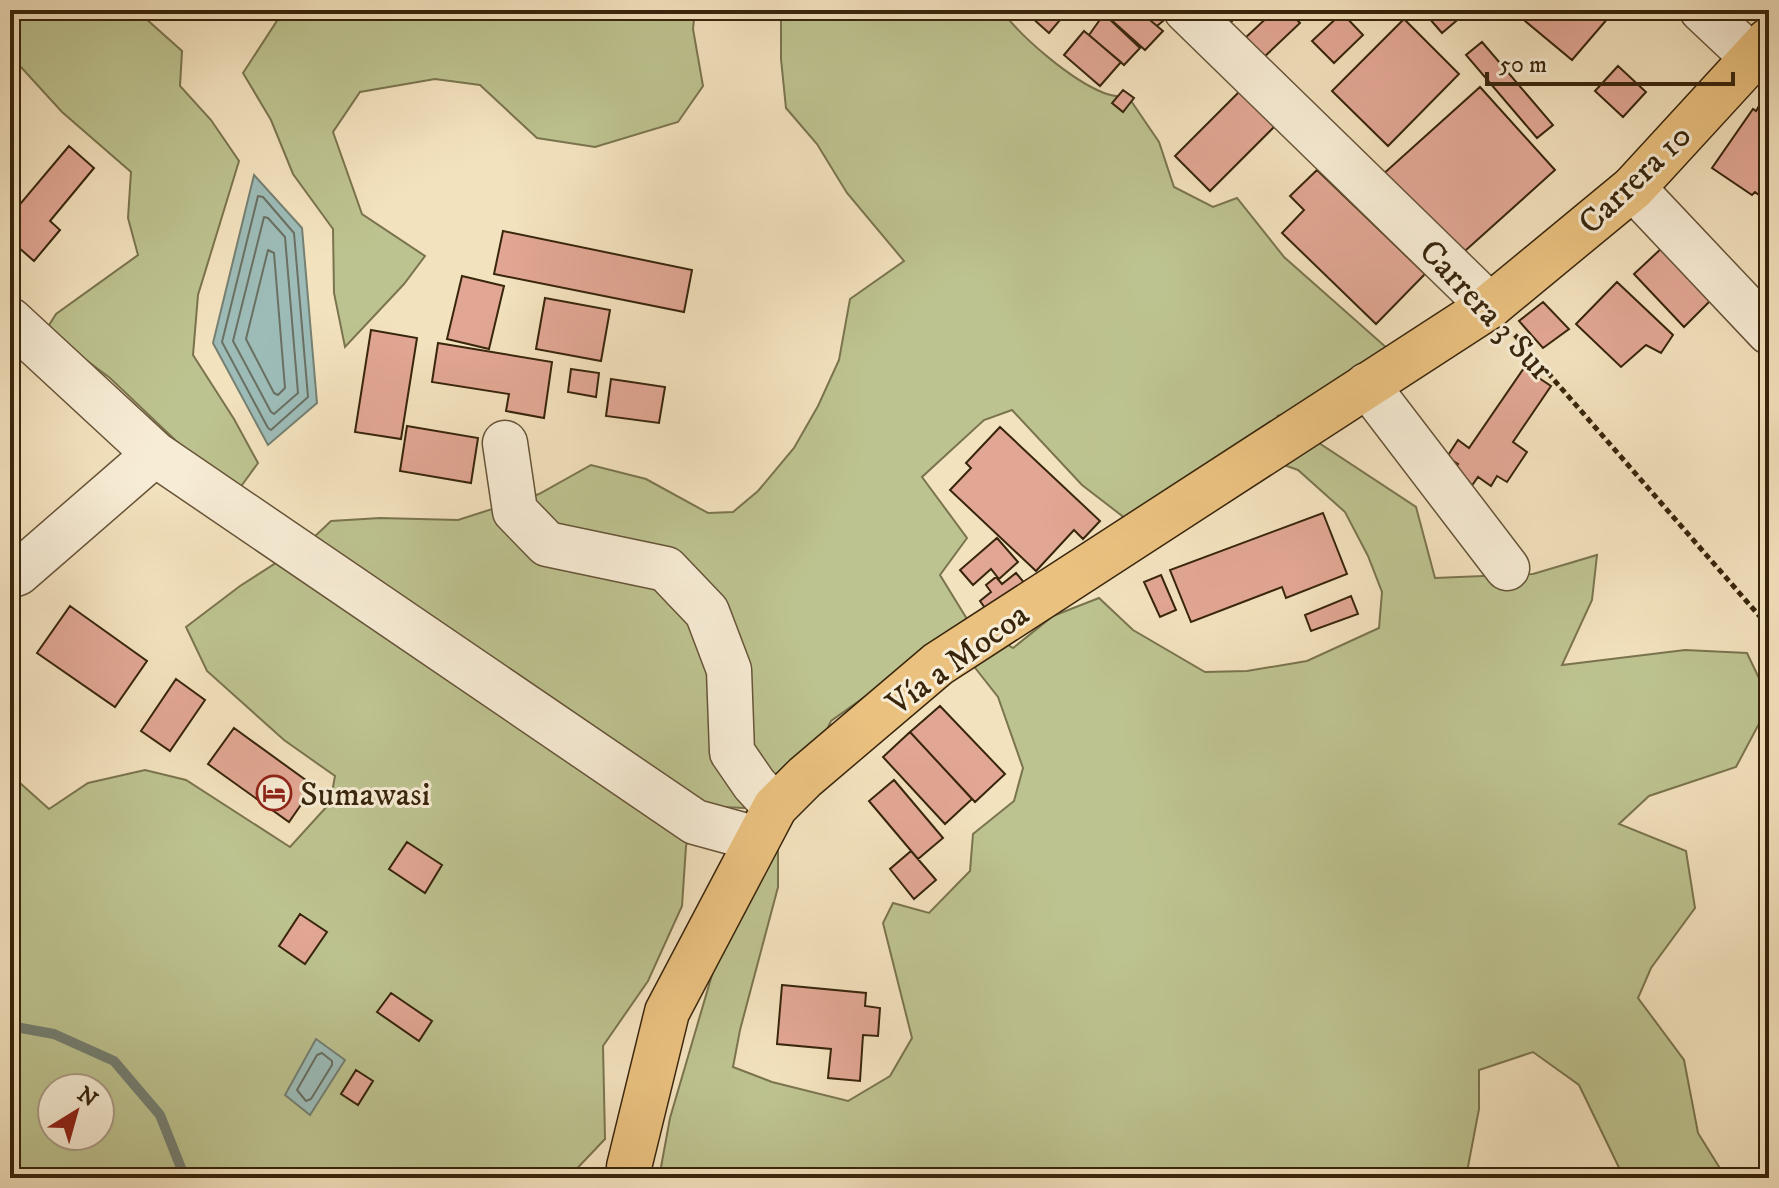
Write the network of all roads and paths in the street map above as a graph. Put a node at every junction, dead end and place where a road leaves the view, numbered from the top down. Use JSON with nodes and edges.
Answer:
{"nodes":[{"id":1,"x":1186,"y":10,"type":"edge"},
{"id":2,"x":1702,"y":10,"type":"edge"},
{"id":3,"x":1761,"y":49,"type":"edge"},
{"id":4,"x":1633,"y":188,"type":"junction"},
{"id":5,"x":1490,"y":306,"type":"junction"},
{"id":6,"x":10,"y":320,"type":"edge"},
{"id":7,"x":1769,"y":332,"type":"edge"},
{"id":8,"x":1367,"y":385,"type":"junction"},
{"id":9,"x":505,"y":443,"type":"dead end"},
{"id":10,"x":155,"y":454,"type":"junction"},
{"id":11,"x":1507,"y":568,"type":"dead end"},
{"id":12,"x":10,"y":576,"type":"edge"},
{"id":13,"x":1769,"y":627,"type":"edge"},
{"id":14,"x":766,"y":823,"type":"junction"},
{"id":15,"x":630,"y":1178,"type":"edge"}],
"edges":[{"from":1,"to":5,"type":"street","name":"Carrera 3 Sur"},
{"from":2,"to":3,"type":"street"},
{"from":3,"to":4,"type":"main road","name":"Carrera 10"},
{"from":4,"to":5,"type":"main road","name":"Carrera 10"},
{"from":4,"to":7,"type":"street"},
{"from":5,"to":8,"type":"main road","name":"Vía a Mocoa"},
{"from":5,"to":13,"type":"path","name":"Carrera 3 Sur"},
{"from":6,"to":10,"type":"street"},
{"from":8,"to":11,"type":"street"},
{"from":8,"to":14,"type":"main road","name":"Vía a Mocoa"},
{"from":9,"to":14,"type":"street"},
{"from":10,"to":12,"type":"street"},
{"from":10,"to":14,"type":"street"},
{"from":14,"to":15,"type":"main road","name":"Vía a Mocoa"}]}
